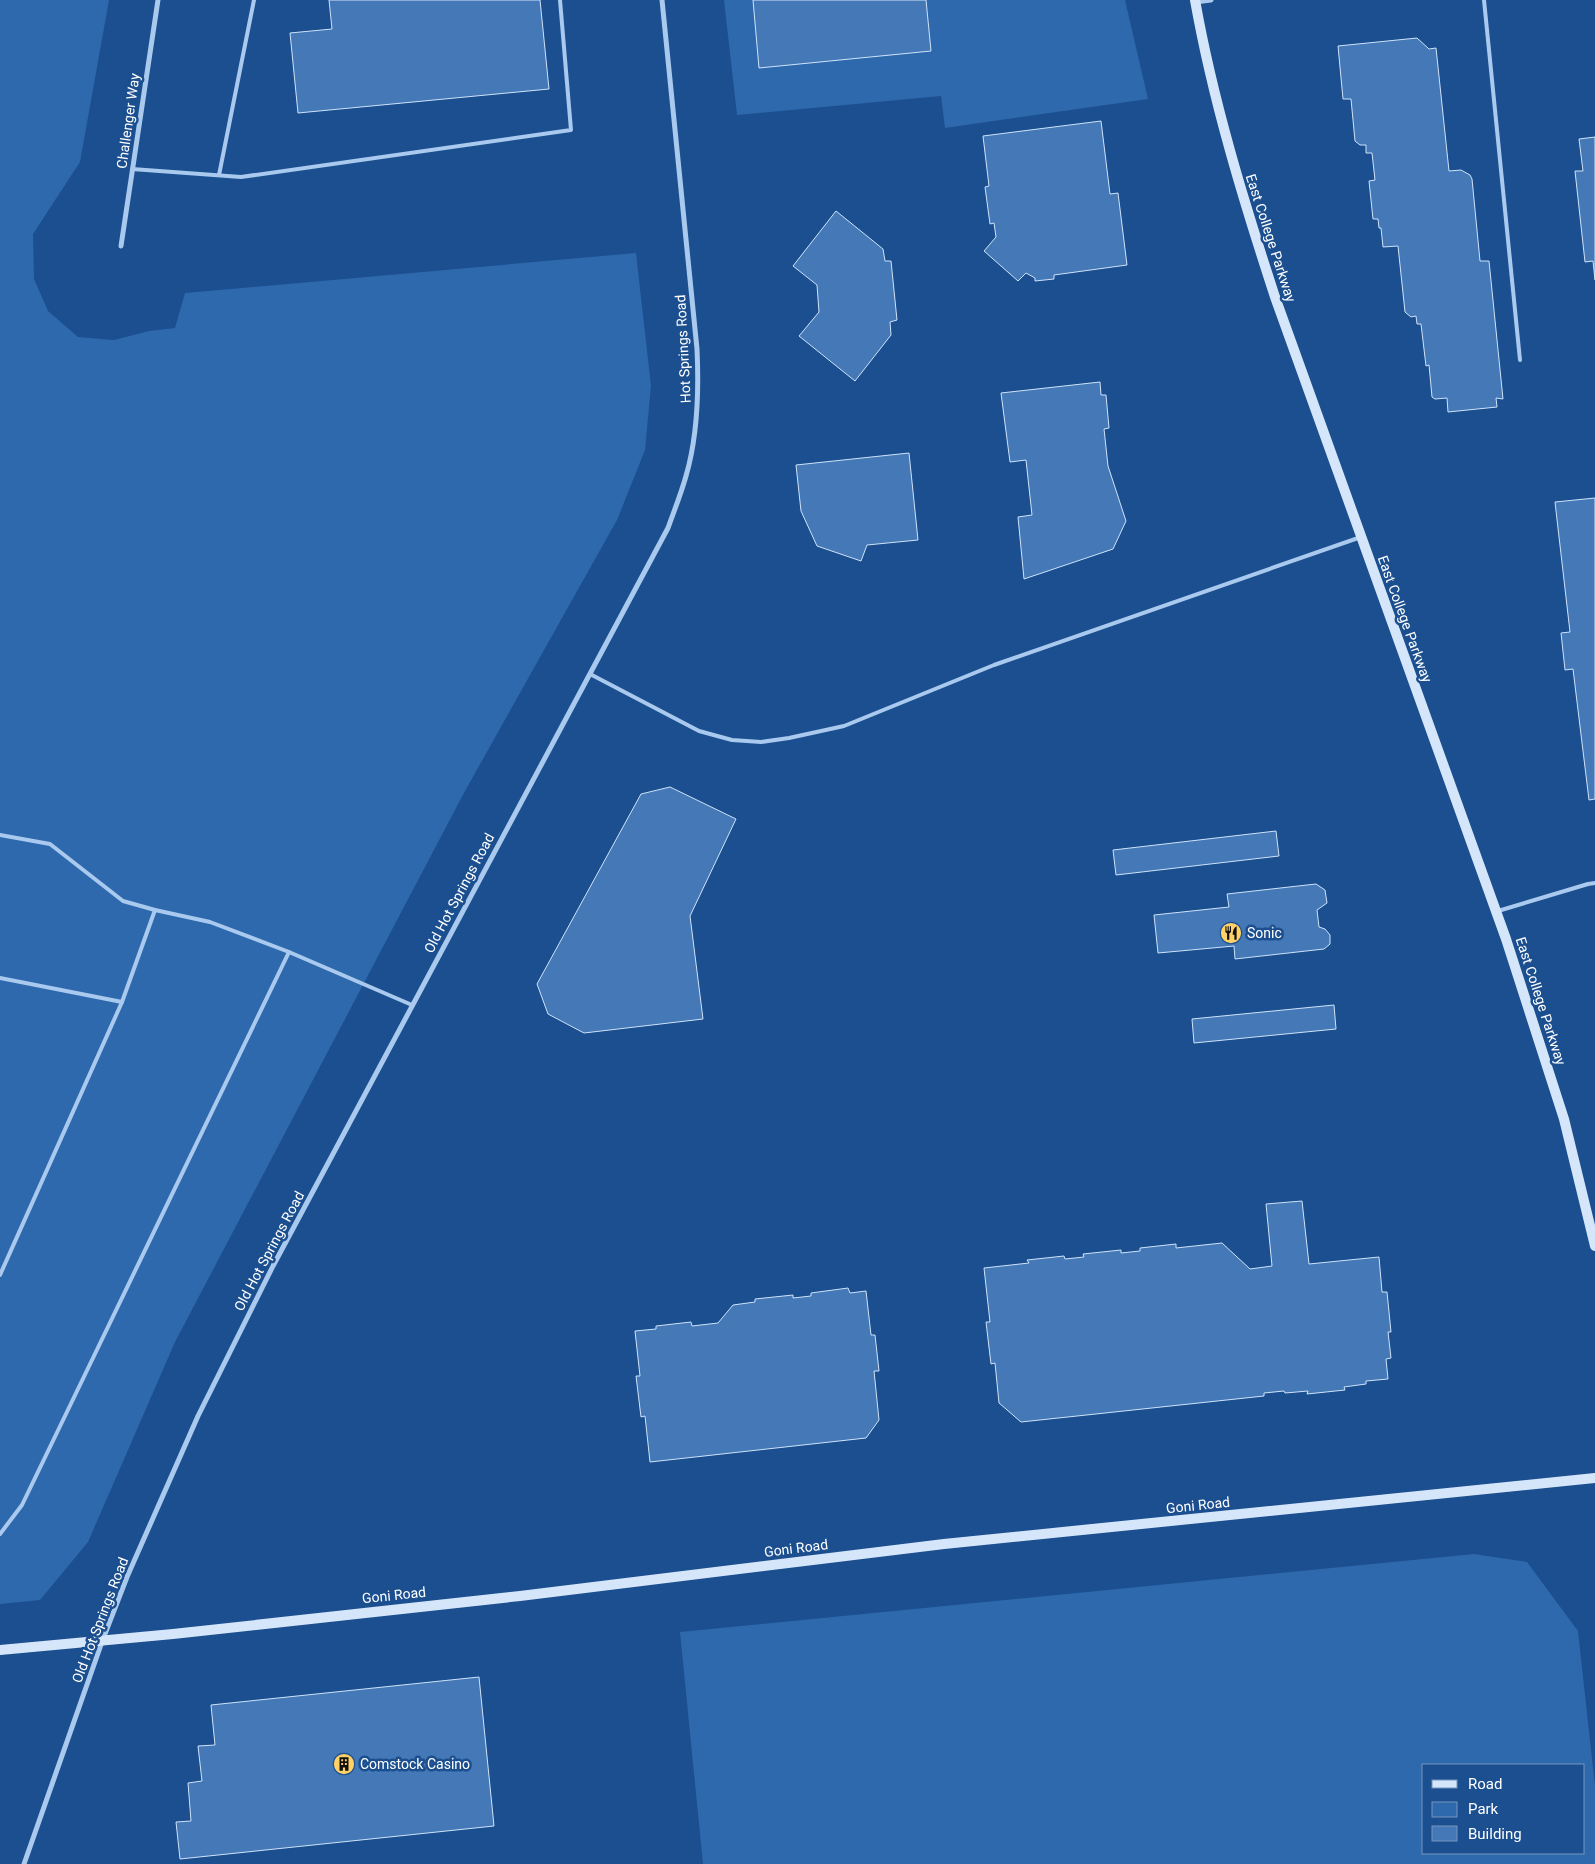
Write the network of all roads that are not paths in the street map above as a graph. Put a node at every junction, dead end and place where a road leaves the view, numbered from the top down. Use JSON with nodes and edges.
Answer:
{"nodes":[{"id":1,"x":158,"y":0,"type":"edge"},
{"id":2,"x":254,"y":0,"type":"edge"},
{"id":3,"x":560,"y":0,"type":"edge"},
{"id":4,"x":662,"y":0,"type":"edge"},
{"id":5,"x":1211,"y":0,"type":"edge"},
{"id":6,"x":1484,"y":0,"type":"edge"},
{"id":7,"x":1195,"y":1,"type":"edge"},
{"id":8,"x":132,"y":169,"type":"junction"},
{"id":9,"x":218,"y":175,"type":"junction"},
{"id":10,"x":121,"y":246,"type":"dead end"},
{"id":11,"x":1520,"y":360,"type":"dead end"},
{"id":12,"x":1361,"y":537,"type":"junction"},
{"id":13,"x":590,"y":674,"type":"junction"},
{"id":14,"x":0,"y":835,"type":"edge"},
{"id":15,"x":1595,"y":883,"type":"edge"},
{"id":16,"x":155,"y":910,"type":"junction"},
{"id":17,"x":1496,"y":912,"type":"junction"},
{"id":18,"x":289,"y":952,"type":"junction"},
{"id":19,"x":0,"y":978,"type":"edge"},
{"id":20,"x":122,"y":1002,"type":"junction"},
{"id":21,"x":412,"y":1005,"type":"junction"},
{"id":22,"x":1595,"y":1246,"type":"edge"},
{"id":23,"x":0,"y":1275,"type":"edge"},
{"id":24,"x":1595,"y":1478,"type":"edge"},
{"id":25,"x":0,"y":1534,"type":"edge"},
{"id":26,"x":103,"y":1639,"type":"junction"},
{"id":27,"x":0,"y":1650,"type":"edge"},
{"id":28,"x":24,"y":1864,"type":"edge"}],
"edges":[{"from":1,"to":8,"type":"street","name":"Challenger Way"},
{"from":2,"to":9,"type":"lane"},
{"from":3,"to":9,"type":"lane"},
{"from":4,"to":13,"type":"street","name":"Hot Springs Road"},
{"from":5,"to":7,"type":"street"},
{"from":6,"to":11,"type":"lane"},
{"from":7,"to":12,"type":"street","name":"East College Parkway"},
{"from":8,"to":9,"type":"lane"},
{"from":8,"to":10,"type":"street","name":"Challenger Way"},
{"from":12,"to":13,"type":"lane"},
{"from":12,"to":17,"type":"street","name":"East College Parkway"},
{"from":13,"to":21,"type":"street","name":"Old Hot Springs Road"},
{"from":14,"to":16,"type":"lane"},
{"from":15,"to":17,"type":"lane"},
{"from":16,"to":18,"type":"lane"},
{"from":16,"to":20,"type":"lane"},
{"from":17,"to":22,"type":"street","name":"East College Parkway"},
{"from":18,"to":21,"type":"lane"},
{"from":18,"to":25,"type":"lane"},
{"from":19,"to":20,"type":"lane"},
{"from":20,"to":23,"type":"lane"},
{"from":21,"to":26,"type":"street","name":"Old Hot Springs Road"},
{"from":24,"to":26,"type":"street","name":"Goni Road"},
{"from":26,"to":27,"type":"street","name":"Goni Road"},
{"from":26,"to":28,"type":"street","name":"Old Hot Springs Road"}]}
